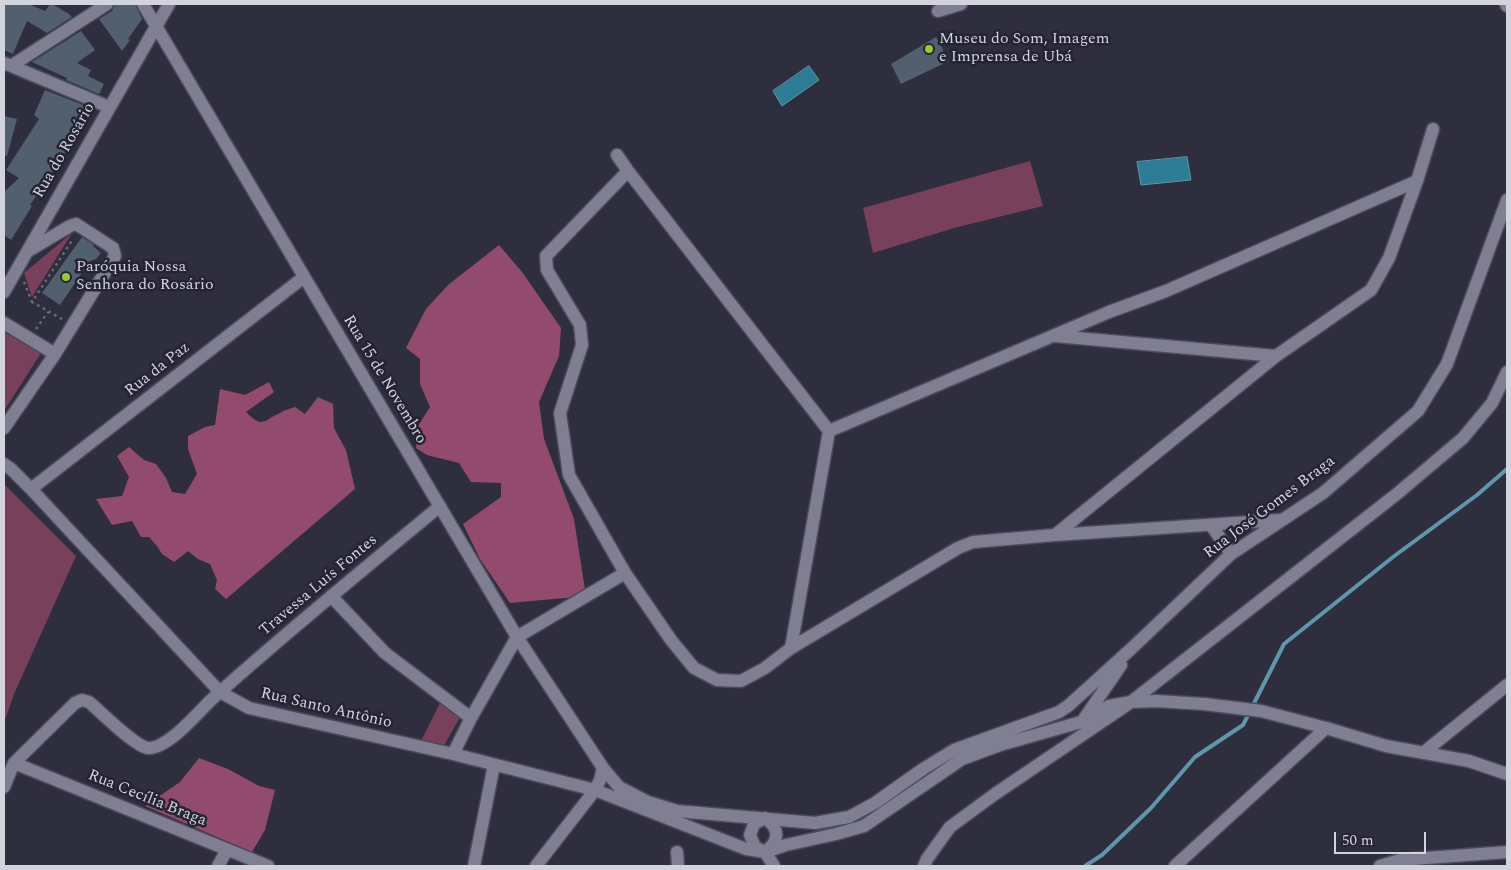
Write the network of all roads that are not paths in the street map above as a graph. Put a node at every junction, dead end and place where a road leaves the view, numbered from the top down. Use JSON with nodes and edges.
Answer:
{"nodes":[{"id":1,"x":107,"y":4,"type":"edge"},
{"id":2,"x":143,"y":4,"type":"edge"},
{"id":3,"x":169,"y":4,"type":"edge"},
{"id":4,"x":961,"y":4,"type":"edge"},
{"id":5,"x":938,"y":11,"type":"dead end"},
{"id":6,"x":155,"y":26,"type":"junction"},
{"id":7,"x":7,"y":65,"type":"edge"},
{"id":8,"x":109,"y":107,"type":"junction"},
{"id":9,"x":1433,"y":129,"type":"dead end"},
{"id":10,"x":617,"y":155,"type":"dead end"},
{"id":11,"x":628,"y":171,"type":"junction"},
{"id":12,"x":1417,"y":181,"type":"junction"},
{"id":13,"x":1507,"y":200,"type":"edge"},
{"id":14,"x":25,"y":253,"type":"junction"},
{"id":15,"x":304,"y":277,"type":"junction"},
{"id":16,"x":4,"y":292,"type":"edge"},
{"id":17,"x":4,"y":323,"type":"edge"},
{"id":18,"x":1053,"y":336,"type":"junction"},
{"id":19,"x":55,"y":354,"type":"junction"},
{"id":20,"x":1276,"y":356,"type":"junction"},
{"id":21,"x":1507,"y":372,"type":"edge"},
{"id":22,"x":4,"y":428,"type":"edge"},
{"id":23,"x":828,"y":431,"type":"junction"},
{"id":24,"x":4,"y":464,"type":"edge"},
{"id":25,"x":31,"y":489,"type":"junction"},
{"id":26,"x":440,"y":506,"type":"junction"},
{"id":27,"x":1281,"y":520,"type":"junction"},
{"id":28,"x":1211,"y":525,"type":"junction"},
{"id":29,"x":1055,"y":535,"type":"junction"},
{"id":30,"x":1231,"y":554,"type":"junction"},
{"id":31,"x":625,"y":573,"type":"junction"},
{"id":32,"x":331,"y":596,"type":"junction"},
{"id":33,"x":517,"y":637,"type":"junction"},
{"id":34,"x":791,"y":648,"type":"junction"},
{"id":35,"x":1131,"y":649,"type":"junction"},
{"id":36,"x":1507,"y":685,"type":"edge"},
{"id":37,"x":220,"y":692,"type":"junction"},
{"id":38,"x":1131,"y":702,"type":"junction"},
{"id":39,"x":1095,"y":704,"type":"junction"},
{"id":40,"x":1068,"y":706,"type":"junction"},
{"id":41,"x":1109,"y":706,"type":"junction"},
{"id":42,"x":472,"y":718,"type":"junction"},
{"id":43,"x":1077,"y":723,"type":"junction"},
{"id":44,"x":1326,"y":728,"type":"junction"},
{"id":45,"x":1423,"y":753,"type":"junction"},
{"id":46,"x":453,"y":754,"type":"junction"},
{"id":47,"x":14,"y":763,"type":"junction"},
{"id":48,"x":494,"y":765,"type":"junction"},
{"id":49,"x":603,"y":768,"type":"junction"},
{"id":50,"x":1507,"y":774,"type":"edge"},
{"id":51,"x":4,"y":788,"type":"edge"},
{"id":52,"x":594,"y":790,"type":"junction"},
{"id":53,"x":765,"y":818,"type":"junction"},
{"id":54,"x":227,"y":850,"type":"junction"},
{"id":55,"x":677,"y":852,"type":"dead end"},
{"id":56,"x":765,"y":852,"type":"junction"},
{"id":57,"x":1507,"y":852,"type":"edge"},
{"id":58,"x":218,"y":866,"type":"edge"},
{"id":59,"x":268,"y":866,"type":"edge"},
{"id":60,"x":474,"y":866,"type":"edge"},
{"id":61,"x":536,"y":866,"type":"edge"},
{"id":62,"x":678,"y":866,"type":"edge"},
{"id":63,"x":774,"y":866,"type":"edge"},
{"id":64,"x":924,"y":866,"type":"edge"},
{"id":65,"x":1175,"y":866,"type":"edge"},
{"id":66,"x":1380,"y":866,"type":"edge"}],
"edges":[{"from":1,"to":7,"type":"street"},
{"from":2,"to":6,"type":"street","name":"Rua 15 de Novembro"},
{"from":3,"to":6,"type":"street","name":"Rua do Rosário"},
{"from":4,"to":5,"type":"street"},
{"from":6,"to":8,"type":"street","name":"Rua do Rosário"},
{"from":6,"to":15,"type":"street","name":"Rua 15 de Novembro"},
{"from":7,"to":8,"type":"street"},
{"from":8,"to":14,"type":"street","name":"Rua do Rosário"},
{"from":9,"to":12,"type":"street"},
{"from":10,"to":11,"type":"street"},
{"from":11,"to":23,"type":"street"},
{"from":11,"to":31,"type":"street"},
{"from":12,"to":18,"type":"street"},
{"from":12,"to":20,"type":"street"},
{"from":13,"to":27,"type":"street","name":"Rua José Gomes Braga"},
{"from":14,"to":16,"type":"street","name":"Rua do Rosário"},
{"from":14,"to":19,"type":"street"},
{"from":15,"to":25,"type":"street","name":"Rua da Paz"},
{"from":15,"to":26,"type":"street","name":"Rua 15 de Novembro"},
{"from":17,"to":19,"type":"street"},
{"from":18,"to":20,"type":"street"},
{"from":18,"to":23,"type":"street"},
{"from":19,"to":22,"type":"street"},
{"from":20,"to":29,"type":"street"},
{"from":21,"to":38,"type":"street"},
{"from":23,"to":34,"type":"street"},
{"from":24,"to":25,"type":"street","name":"Rua Santo Antônio"},
{"from":25,"to":37,"type":"street","name":"Rua Santo Antônio"},
{"from":26,"to":32,"type":"street","name":"Travessa Luís Fontes"},
{"from":26,"to":33,"type":"street","name":"Rua 15 de Novembro"},
{"from":27,"to":28,"type":"street"},
{"from":27,"to":30,"type":"street","name":"Rua José Gomes Braga"},
{"from":28,"to":29,"type":"street"},
{"from":28,"to":30,"type":"street"},
{"from":29,"to":34,"type":"street"},
{"from":30,"to":35,"type":"street","name":"Rua José Gomes Braga"},
{"from":31,"to":33,"type":"street"},
{"from":31,"to":34,"type":"street"},
{"from":32,"to":37,"type":"street","name":"Travessa Luís Fontes"},
{"from":32,"to":42,"type":"street"},
{"from":33,"to":42,"type":"street"},
{"from":33,"to":49,"type":"street","name":"Rua 15 de Novembro"},
{"from":35,"to":39,"type":"street"},
{"from":35,"to":40,"type":"street"},
{"from":36,"to":45,"type":"street"},
{"from":37,"to":46,"type":"street","name":"Rua Santo Antônio"},
{"from":37,"to":47,"type":"street","name":"Travessa Luís Fontes"},
{"from":38,"to":41,"type":"street"},
{"from":38,"to":44,"type":"street"},
{"from":38,"to":64,"type":"street"},
{"from":39,"to":40,"type":"street"},
{"from":39,"to":41,"type":"street"},
{"from":39,"to":43,"type":"street"},
{"from":40,"to":43,"type":"street"},
{"from":40,"to":53,"type":"street","name":"Rua 15 de Novembro"},
{"from":41,"to":43,"type":"street"},
{"from":42,"to":46,"type":"street"},
{"from":43,"to":56,"type":"street"},
{"from":44,"to":45,"type":"street"},
{"from":44,"to":65,"type":"street"},
{"from":45,"to":50,"type":"street"},
{"from":46,"to":48,"type":"street","name":"Rua Santo Antônio"},
{"from":47,"to":51,"type":"street"},
{"from":47,"to":54,"type":"street","name":"Rua Cecília Braga"},
{"from":48,"to":52,"type":"street","name":"Rua Santo Antônio"},
{"from":48,"to":60,"type":"street"},
{"from":49,"to":52,"type":"street"},
{"from":49,"to":53,"type":"street","name":"Rua 15 de Novembro"},
{"from":52,"to":56,"type":"street","name":"Rua Santo Antônio"},
{"from":52,"to":61,"type":"street"},
{"from":53,"to":56,"type":"street"},
{"from":53,"to":56,"type":"street"},
{"from":54,"to":58,"type":"street"},
{"from":54,"to":59,"type":"street","name":"Rua Cecília Braga"},
{"from":55,"to":62,"type":"street"},
{"from":56,"to":63,"type":"street"},
{"from":57,"to":66,"type":"street"}]}
